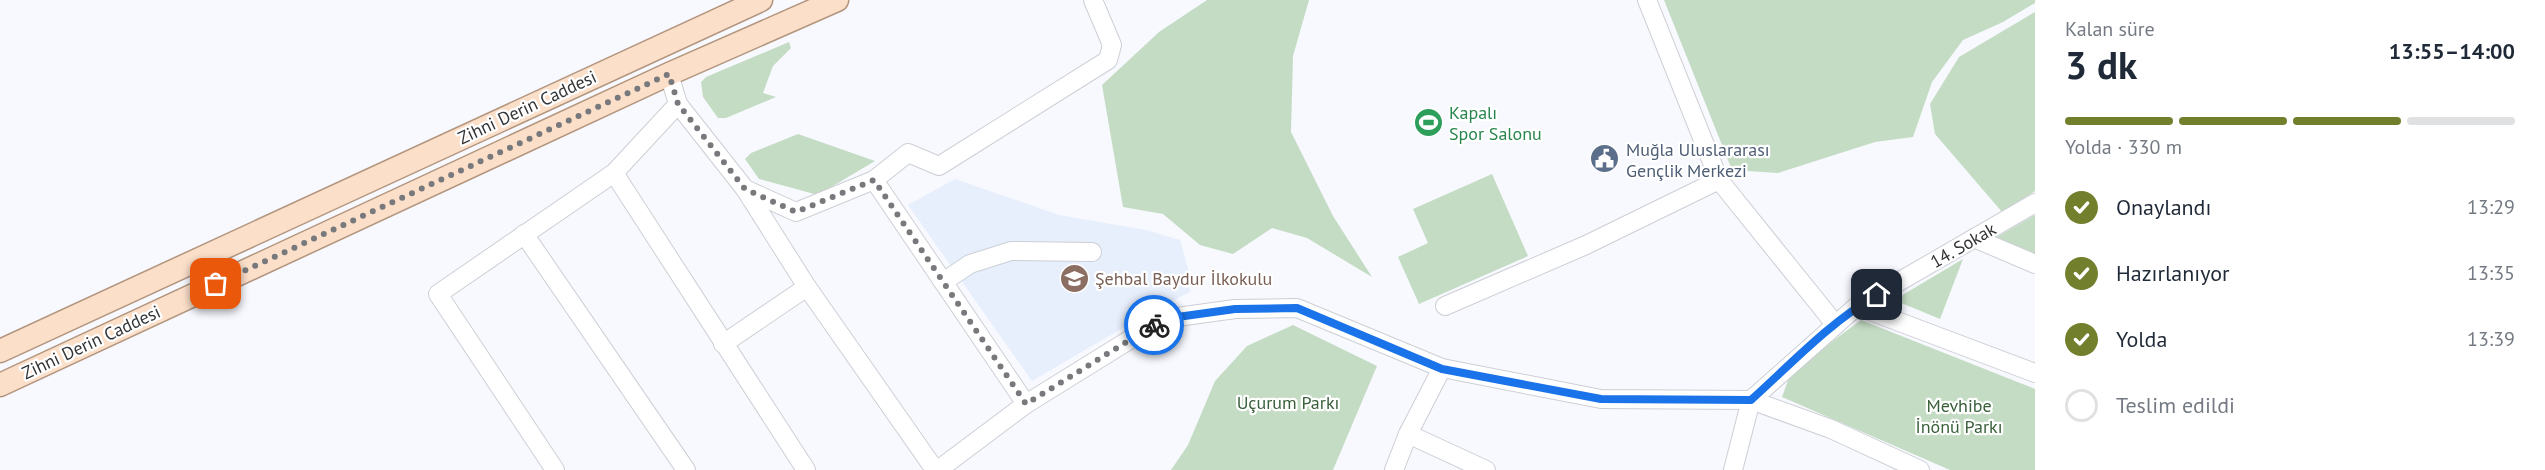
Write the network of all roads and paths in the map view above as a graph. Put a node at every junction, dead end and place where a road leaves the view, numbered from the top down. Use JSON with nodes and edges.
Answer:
{"nodes":[{"id":1,"x":761,"y":0,"type":"edge"},
{"id":2,"x":837,"y":0,"type":"edge"},
{"id":3,"x":1094,"y":0,"type":"edge"},
{"id":4,"x":1647,"y":0,"type":"edge"},
{"id":5,"x":656,"y":47,"type":"junction"},
{"id":6,"x":669,"y":74,"type":"junction"},
{"id":7,"x":678,"y":104,"type":"junction"},
{"id":8,"x":614,"y":173,"type":"junction"},
{"id":9,"x":874,"y":180,"type":"junction"},
{"id":10,"x":1719,"y":180,"type":"junction"},
{"id":11,"x":745,"y":189,"type":"junction"},
{"id":12,"x":2035,"y":203,"type":"edge"},
{"id":13,"x":524,"y":234,"type":"junction"},
{"id":14,"x":1974,"y":238,"type":"junction"},
{"id":15,"x":1092,"y":252,"type":"dead end"},
{"id":16,"x":2035,"y":264,"type":"edge"},
{"id":17,"x":943,"y":282,"type":"junction"},
{"id":18,"x":807,"y":287,"type":"junction"},
{"id":19,"x":1445,"y":306,"type":"dead end"},
{"id":20,"x":1857,"y":306,"type":"junction"},
{"id":21,"x":1835,"y":324,"type":"junction"},
{"id":22,"x":723,"y":344,"type":"junction"},
{"id":23,"x":0,"y":351,"type":"edge"},
{"id":24,"x":1442,"y":369,"type":"junction"},
{"id":25,"x":2035,"y":373,"type":"edge"},
{"id":26,"x":0,"y":385,"type":"edge"},
{"id":27,"x":1751,"y":400,"type":"junction"},
{"id":28,"x":1026,"y":404,"type":"junction"},
{"id":29,"x":1408,"y":434,"type":"junction"},
{"id":30,"x":555,"y":470,"type":"edge"},
{"id":31,"x":686,"y":470,"type":"edge"},
{"id":32,"x":807,"y":470,"type":"edge"},
{"id":33,"x":936,"y":470,"type":"edge"},
{"id":34,"x":1394,"y":470,"type":"edge"},
{"id":35,"x":1485,"y":470,"type":"edge"},
{"id":36,"x":1735,"y":470,"type":"edge"},
{"id":37,"x":1920,"y":470,"type":"edge"}],
"edges":[{"from":1,"to":5,"type":"main road","name":"Zihni Derin Caddesi"},
{"from":2,"to":6,"type":"main road","name":"Zihni Derin Caddesi"},
{"from":3,"to":9,"type":"street"},
{"from":4,"to":10,"type":"street"},
{"from":5,"to":6,"type":"main road"},
{"from":5,"to":23,"type":"main road","name":"Zihni Derin Caddesi"},
{"from":6,"to":7,"type":"street"},
{"from":6,"to":26,"type":"main road","name":"Zihni Derin Caddesi"},
{"from":7,"to":8,"type":"street"},
{"from":7,"to":11,"type":"street"},
{"from":8,"to":13,"type":"street"},
{"from":8,"to":22,"type":"street"},
{"from":9,"to":11,"type":"street"},
{"from":9,"to":17,"type":"street"},
{"from":10,"to":19,"type":"street"},
{"from":10,"to":21,"type":"street"},
{"from":11,"to":18,"type":"street"},
{"from":12,"to":14,"type":"street","name":"14. Sokak"},
{"from":13,"to":30,"type":"street"},
{"from":13,"to":31,"type":"street"},
{"from":14,"to":16,"type":"street"},
{"from":14,"to":20,"type":"street","name":"14. Sokak"},
{"from":15,"to":17,"type":"street"},
{"from":17,"to":28,"type":"street"},
{"from":18,"to":22,"type":"street"},
{"from":18,"to":33,"type":"street"},
{"from":20,"to":21,"type":"street","name":"14. Sokak"},
{"from":20,"to":25,"type":"street"},
{"from":21,"to":27,"type":"street","name":"14. Sokak"},
{"from":22,"to":32,"type":"street"},
{"from":24,"to":27,"type":"street"},
{"from":24,"to":28,"type":"street"},
{"from":24,"to":29,"type":"street"},
{"from":27,"to":36,"type":"street"},
{"from":27,"to":37,"type":"street"},
{"from":28,"to":33,"type":"street"},
{"from":29,"to":34,"type":"street"},
{"from":29,"to":35,"type":"street"}]}
